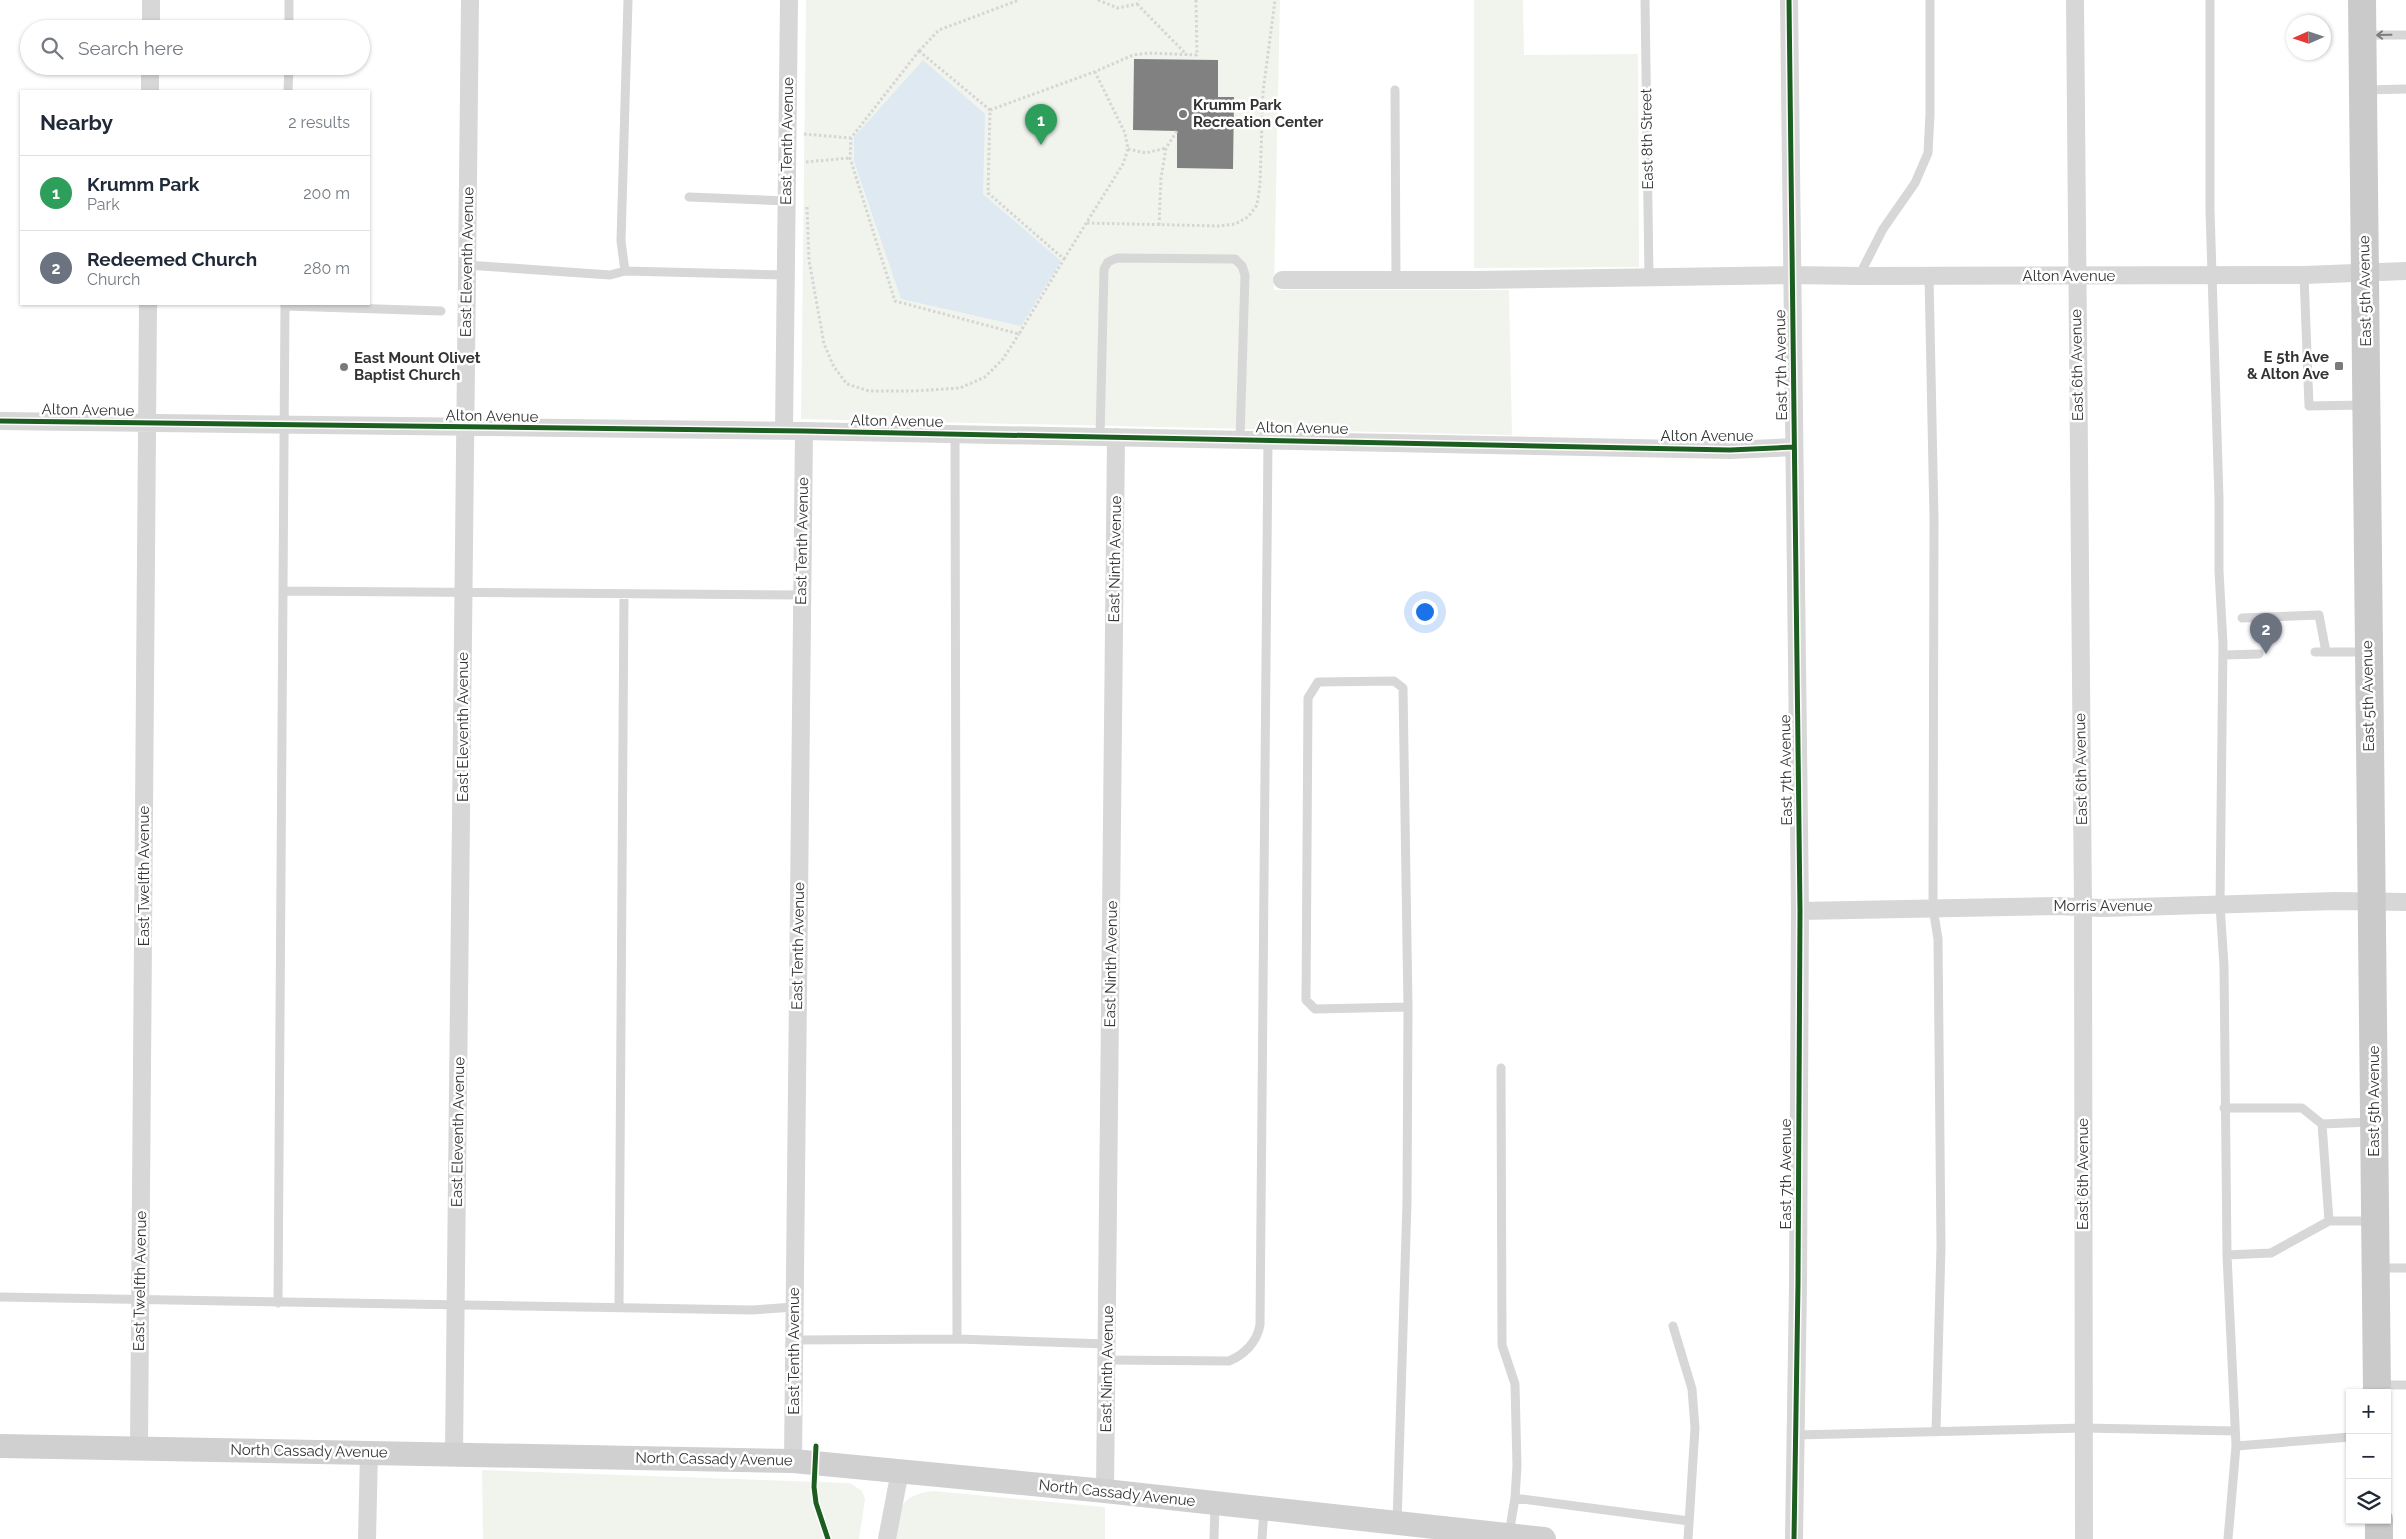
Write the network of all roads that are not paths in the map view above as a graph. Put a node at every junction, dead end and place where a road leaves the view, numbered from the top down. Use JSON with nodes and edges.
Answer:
{"nodes":[{"id":1,"x":151,"y":0,"type":"edge"},
{"id":2,"x":289,"y":0,"type":"edge"},
{"id":3,"x":470,"y":0,"type":"edge"},
{"id":4,"x":628,"y":0,"type":"edge"},
{"id":5,"x":789,"y":0,"type":"edge"},
{"id":6,"x":1645,"y":0,"type":"edge"},
{"id":7,"x":1789,"y":0,"type":"edge"},
{"id":8,"x":1930,"y":0,"type":"edge"},
{"id":9,"x":2075,"y":0,"type":"edge"},
{"id":10,"x":2210,"y":0,"type":"edge"},
{"id":11,"x":2362,"y":0,"type":"edge"},
{"id":12,"x":151,"y":20,"type":"edge"},
{"id":13,"x":289,"y":20,"type":"edge"},
{"id":14,"x":2362,"y":35,"type":"junction"},
{"id":15,"x":2406,"y":35,"type":"edge"},
{"id":16,"x":150,"y":75,"type":"edge"},
{"id":17,"x":288,"y":75,"type":"edge"},
{"id":18,"x":150,"y":90,"type":"edge"},
{"id":19,"x":288,"y":90,"type":"edge"},
{"id":20,"x":1395,"y":90,"type":"dead end"},
{"id":21,"x":2363,"y":90,"type":"junction"},
{"id":22,"x":2406,"y":90,"type":"edge"},
{"id":23,"x":689,"y":197,"type":"dead end"},
{"id":24,"x":787,"y":201,"type":"junction"},
{"id":25,"x":467,"y":265,"type":"junction"},
{"id":26,"x":625,"y":271,"type":"junction"},
{"id":27,"x":2406,"y":271,"type":"edge"},
{"id":28,"x":2365,"y":272,"type":"junction"},
{"id":29,"x":1792,"y":274,"type":"junction"},
{"id":30,"x":786,"y":275,"type":"junction"},
{"id":31,"x":2213,"y":275,"type":"junction"},
{"id":32,"x":2304,"y":275,"type":"junction"},
{"id":33,"x":1859,"y":276,"type":"junction"},
{"id":34,"x":1929,"y":276,"type":"junction"},
{"id":35,"x":2076,"y":276,"type":"junction"},
{"id":36,"x":1649,"y":277,"type":"junction"},
{"id":37,"x":1282,"y":280,"type":"dead end"},
{"id":38,"x":1396,"y":280,"type":"junction"},
{"id":39,"x":148,"y":305,"type":"edge"},
{"id":40,"x":285,"y":305,"type":"edge"},
{"id":41,"x":441,"y":311,"type":"dead end"},
{"id":42,"x":2366,"y":404,"type":"junction"},
{"id":43,"x":0,"y":421,"type":"edge"},
{"id":44,"x":147,"y":424,"type":"junction"},
{"id":45,"x":284,"y":426,"type":"junction"},
{"id":46,"x":465,"y":428,"type":"junction"},
{"id":47,"x":784,"y":431,"type":"junction"},
{"id":48,"x":804,"y":432,"type":"junction"},
{"id":49,"x":955,"y":434,"type":"junction"},
{"id":50,"x":1108,"y":437,"type":"junction"},
{"id":51,"x":1240,"y":439,"type":"junction"},
{"id":52,"x":1268,"y":440,"type":"junction"},
{"id":53,"x":1794,"y":447,"type":"junction"},
{"id":54,"x":284,"y":591,"type":"junction"},
{"id":55,"x":464,"y":593,"type":"junction"},
{"id":56,"x":624,"y":594,"type":"junction"},
{"id":57,"x":801,"y":595,"type":"junction"},
{"id":58,"x":2242,"y":618,"type":"dead end"},
{"id":59,"x":2315,"y":652,"type":"dead end"},
{"id":60,"x":2326,"y":652,"type":"junction"},
{"id":61,"x":2368,"y":652,"type":"junction"},
{"id":62,"x":2260,"y":654,"type":"dead end"},
{"id":63,"x":2223,"y":655,"type":"junction"},
{"id":64,"x":2372,"y":901,"type":"junction"},
{"id":65,"x":2406,"y":902,"type":"edge"},
{"id":66,"x":2220,"y":905,"type":"junction"},
{"id":67,"x":2083,"y":907,"type":"junction"},
{"id":68,"x":1933,"y":908,"type":"junction"},
{"id":69,"x":1800,"y":911,"type":"junction"},
{"id":70,"x":1408,"y":1007,"type":"junction"},
{"id":71,"x":1501,"y":1068,"type":"dead end"},
{"id":72,"x":2224,"y":1108,"type":"junction"},
{"id":73,"x":2374,"y":1122,"type":"junction"},
{"id":74,"x":2322,"y":1124,"type":"junction"},
{"id":75,"x":2328,"y":1221,"type":"junction"},
{"id":76,"x":2374,"y":1221,"type":"junction"},
{"id":77,"x":2227,"y":1255,"type":"junction"},
{"id":78,"x":2375,"y":1268,"type":"junction"},
{"id":79,"x":2406,"y":1268,"type":"edge"},
{"id":80,"x":0,"y":1297,"type":"edge"},
{"id":81,"x":140,"y":1301,"type":"junction"},
{"id":82,"x":278,"y":1303,"type":"junction"},
{"id":83,"x":456,"y":1306,"type":"junction"},
{"id":84,"x":619,"y":1307,"type":"junction"},
{"id":85,"x":794,"y":1307,"type":"junction"},
{"id":86,"x":1673,"y":1326,"type":"dead end"},
{"id":87,"x":957,"y":1339,"type":"junction"},
{"id":88,"x":794,"y":1340,"type":"junction"},
{"id":89,"x":1107,"y":1352,"type":"junction"},
{"id":90,"x":2406,"y":1385,"type":"edge"},
{"id":91,"x":2377,"y":1389,"type":"edge"},
{"id":92,"x":2084,"y":1428,"type":"junction"},
{"id":93,"x":2235,"y":1431,"type":"junction"},
{"id":94,"x":1936,"y":1432,"type":"junction"},
{"id":95,"x":1796,"y":1435,"type":"junction"},
{"id":96,"x":2346,"y":1437,"type":"edge"},
{"id":97,"x":0,"y":1446,"type":"edge"},
{"id":98,"x":2236,"y":1446,"type":"junction"},
{"id":99,"x":138,"y":1447,"type":"junction"},
{"id":100,"x":369,"y":1452,"type":"junction"},
{"id":101,"x":454,"y":1454,"type":"junction"},
{"id":102,"x":793,"y":1461,"type":"junction"},
{"id":103,"x":900,"y":1470,"type":"junction"},
{"id":104,"x":1105,"y":1491,"type":"junction"},
{"id":105,"x":1515,"y":1498,"type":"junction"},
{"id":106,"x":1215,"y":1503,"type":"junction"},
{"id":107,"x":1264,"y":1508,"type":"junction"},
{"id":108,"x":1689,"y":1520,"type":"junction"},
{"id":109,"x":1397,"y":1523,"type":"junction"},
{"id":110,"x":2379,"y":1524,"type":"edge"},
{"id":111,"x":1525,"y":1538,"type":"edge"},
{"id":112,"x":367,"y":1539,"type":"edge"},
{"id":113,"x":887,"y":1539,"type":"edge"},
{"id":114,"x":1214,"y":1539,"type":"edge"},
{"id":115,"x":1262,"y":1539,"type":"edge"},
{"id":116,"x":1688,"y":1539,"type":"edge"},
{"id":117,"x":1794,"y":1539,"type":"edge"},
{"id":118,"x":2084,"y":1539,"type":"edge"},
{"id":119,"x":2228,"y":1539,"type":"edge"},
{"id":120,"x":2379,"y":1539,"type":"edge"}],
"edges":[{"from":1,"to":12,"type":"street"},
{"from":2,"to":13,"type":"lane"},
{"from":3,"to":25,"type":"street","name":"East Eleventh Avenue"},
{"from":4,"to":26,"type":"lane"},
{"from":5,"to":24,"type":"street","name":"East Tenth Avenue"},
{"from":6,"to":36,"type":"lane","name":"East 8th Street"},
{"from":7,"to":29,"type":"street","name":"East 7th Avenue"},
{"from":8,"to":33,"type":"lane"},
{"from":9,"to":35,"type":"street","name":"East 6th Avenue"},
{"from":10,"to":31,"type":"lane"},
{"from":11,"to":14,"type":"main road","name":"East 5th Avenue"},
{"from":15,"to":14,"type":"lane","one_way":true},
{"from":14,"to":21,"type":"main road","name":"East 5th Avenue"},
{"from":16,"to":18,"type":"street"},
{"from":17,"to":19,"type":"lane"},
{"from":20,"to":38,"type":"lane"},
{"from":21,"to":22,"type":"lane"},
{"from":21,"to":28,"type":"main road","name":"East 5th Avenue"},
{"from":23,"to":24,"type":"lane"},
{"from":24,"to":30,"type":"street","name":"East Tenth Avenue"},
{"from":25,"to":26,"type":"lane"},
{"from":25,"to":46,"type":"street","name":"East Eleventh Avenue"},
{"from":26,"to":30,"type":"lane"},
{"from":27,"to":28,"type":"street","name":"Alton Avenue"},
{"from":28,"to":32,"type":"street","name":"Alton Avenue"},
{"from":28,"to":42,"type":"main road","name":"East 5th Avenue"},
{"from":29,"to":33,"type":"street","name":"Alton Avenue"},
{"from":29,"to":36,"type":"street","name":"Alton Avenue"},
{"from":29,"to":53,"type":"street","name":"East 7th Avenue"},
{"from":30,"to":47,"type":"street","name":"East Tenth Avenue"},
{"from":31,"to":32,"type":"street","name":"Alton Avenue"},
{"from":31,"to":35,"type":"street","name":"Alton Avenue"},
{"from":31,"to":63,"type":"lane"},
{"from":32,"to":42,"type":"lane"},
{"from":33,"to":34,"type":"street","name":"Alton Avenue"},
{"from":34,"to":35,"type":"street","name":"Alton Avenue"},
{"from":34,"to":68,"type":"lane"},
{"from":35,"to":67,"type":"street","name":"East 6th Avenue"},
{"from":36,"to":38,"type":"street","name":"Alton Avenue"},
{"from":37,"to":38,"type":"street","name":"Alton Avenue"},
{"from":39,"to":44,"type":"street","name":"East Twelfth Avenue"},
{"from":40,"to":41,"type":"lane"},
{"from":40,"to":45,"type":"lane"},
{"from":42,"to":61,"type":"main road","name":"East 5th Avenue"},
{"from":43,"to":44,"type":"street","name":"Alton Avenue"},
{"from":44,"to":45,"type":"street","name":"Alton Avenue"},
{"from":44,"to":81,"type":"street","name":"East Twelfth Avenue"},
{"from":45,"to":46,"type":"street","name":"Alton Avenue"},
{"from":45,"to":54,"type":"lane"},
{"from":46,"to":47,"type":"street","name":"Alton Avenue"},
{"from":46,"to":55,"type":"street","name":"East Eleventh Avenue"},
{"from":47,"to":48,"type":"street","name":"Alton Avenue"},
{"from":48,"to":49,"type":"street","name":"Alton Avenue"},
{"from":48,"to":57,"type":"street","name":"East Tenth Avenue"},
{"from":49,"to":50,"type":"street","name":"Alton Avenue"},
{"from":49,"to":87,"type":"lane"},
{"from":50,"to":51,"type":"street","name":"Alton Avenue"},
{"from":50,"to":51,"type":"lane"},
{"from":50,"to":89,"type":"street","name":"East Ninth Avenue"},
{"from":51,"to":52,"type":"street","name":"Alton Avenue"},
{"from":52,"to":53,"type":"street","name":"Alton Avenue"},
{"from":52,"to":89,"type":"lane"},
{"from":53,"to":69,"type":"street","name":"East 7th Avenue"},
{"from":54,"to":55,"type":"lane"},
{"from":54,"to":82,"type":"lane"},
{"from":55,"to":56,"type":"lane"},
{"from":55,"to":83,"type":"street","name":"East Eleventh Avenue"},
{"from":56,"to":57,"type":"lane"},
{"from":56,"to":84,"type":"lane"},
{"from":57,"to":85,"type":"street","name":"East Tenth Avenue"},
{"from":58,"to":60,"type":"lane"},
{"from":59,"to":60,"type":"lane"},
{"from":60,"to":61,"type":"lane"},
{"from":61,"to":64,"type":"main road","name":"East 5th Avenue"},
{"from":62,"to":63,"type":"lane"},
{"from":63,"to":66,"type":"lane"},
{"from":64,"to":65,"type":"street","name":"Morris Avenue"},
{"from":64,"to":66,"type":"street","name":"Morris Avenue"},
{"from":64,"to":73,"type":"main road","name":"East 5th Avenue"},
{"from":66,"to":67,"type":"street","name":"Morris Avenue"},
{"from":66,"to":72,"type":"lane"},
{"from":67,"to":68,"type":"street","name":"Morris Avenue"},
{"from":67,"to":92,"type":"street","name":"East 6th Avenue"},
{"from":68,"to":69,"type":"street","name":"Morris Avenue"},
{"from":68,"to":94,"type":"lane"},
{"from":69,"to":95,"type":"street","name":"East 7th Avenue"},
{"from":70,"to":70,"type":"lane"},
{"from":70,"to":109,"type":"lane"},
{"from":71,"to":105,"type":"lane"},
{"from":72,"to":74,"type":"lane"},
{"from":72,"to":77,"type":"lane"},
{"from":73,"to":74,"type":"lane"},
{"from":73,"to":76,"type":"main road","name":"East 5th Avenue"},
{"from":74,"to":75,"type":"lane"},
{"from":75,"to":76,"type":"lane"},
{"from":75,"to":77,"type":"lane"},
{"from":76,"to":78,"type":"main road","name":"East 5th Avenue"},
{"from":77,"to":93,"type":"lane"},
{"from":78,"to":79,"type":"lane"},
{"from":78,"to":91,"type":"main road","name":"East 5th Avenue"},
{"from":80,"to":81,"type":"lane"},
{"from":81,"to":82,"type":"lane"},
{"from":81,"to":99,"type":"street","name":"East Twelfth Avenue"},
{"from":82,"to":83,"type":"lane"},
{"from":83,"to":84,"type":"lane"},
{"from":83,"to":101,"type":"street","name":"East Eleventh Avenue"},
{"from":84,"to":85,"type":"lane"},
{"from":85,"to":88,"type":"street","name":"East Tenth Avenue"},
{"from":86,"to":108,"type":"lane"},
{"from":87,"to":88,"type":"lane"},
{"from":87,"to":89,"type":"lane"},
{"from":88,"to":102,"type":"street","name":"East Tenth Avenue"},
{"from":89,"to":104,"type":"street","name":"East Ninth Avenue"},
{"from":90,"to":91,"type":"lane"},
{"from":92,"to":93,"type":"lane"},
{"from":92,"to":94,"type":"lane"},
{"from":92,"to":118,"type":"street","name":"East 6th Avenue"},
{"from":93,"to":98,"type":"lane"},
{"from":94,"to":95,"type":"lane"},
{"from":95,"to":117,"type":"street","name":"East 7th Avenue"},
{"from":96,"to":98,"type":"lane"},
{"from":97,"to":99,"type":"main road","name":"North Cassady Avenue"},
{"from":98,"to":119,"type":"lane"},
{"from":99,"to":100,"type":"main road","name":"North Cassady Avenue"},
{"from":100,"to":101,"type":"main road","name":"North Cassady Avenue"},
{"from":100,"to":112,"type":"street"},
{"from":101,"to":102,"type":"main road","name":"North Cassady Avenue"},
{"from":102,"to":103,"type":"main road","name":"North Cassady Avenue"},
{"from":103,"to":104,"type":"main road","name":"North Cassady Avenue"},
{"from":103,"to":113,"type":"street"},
{"from":104,"to":106,"type":"main road","name":"North Cassady Avenue"},
{"from":105,"to":108,"type":"lane"},
{"from":105,"to":111,"type":"lane"},
{"from":106,"to":107,"type":"main road","name":"North Cassady Avenue"},
{"from":106,"to":114,"type":"lane"},
{"from":107,"to":109,"type":"main road","name":"North Cassady Avenue"},
{"from":107,"to":115,"type":"lane"},
{"from":108,"to":116,"type":"lane"},
{"from":109,"to":111,"type":"main road","name":"North Cassady Avenue"},
{"from":110,"to":120,"type":"main road"}]}
